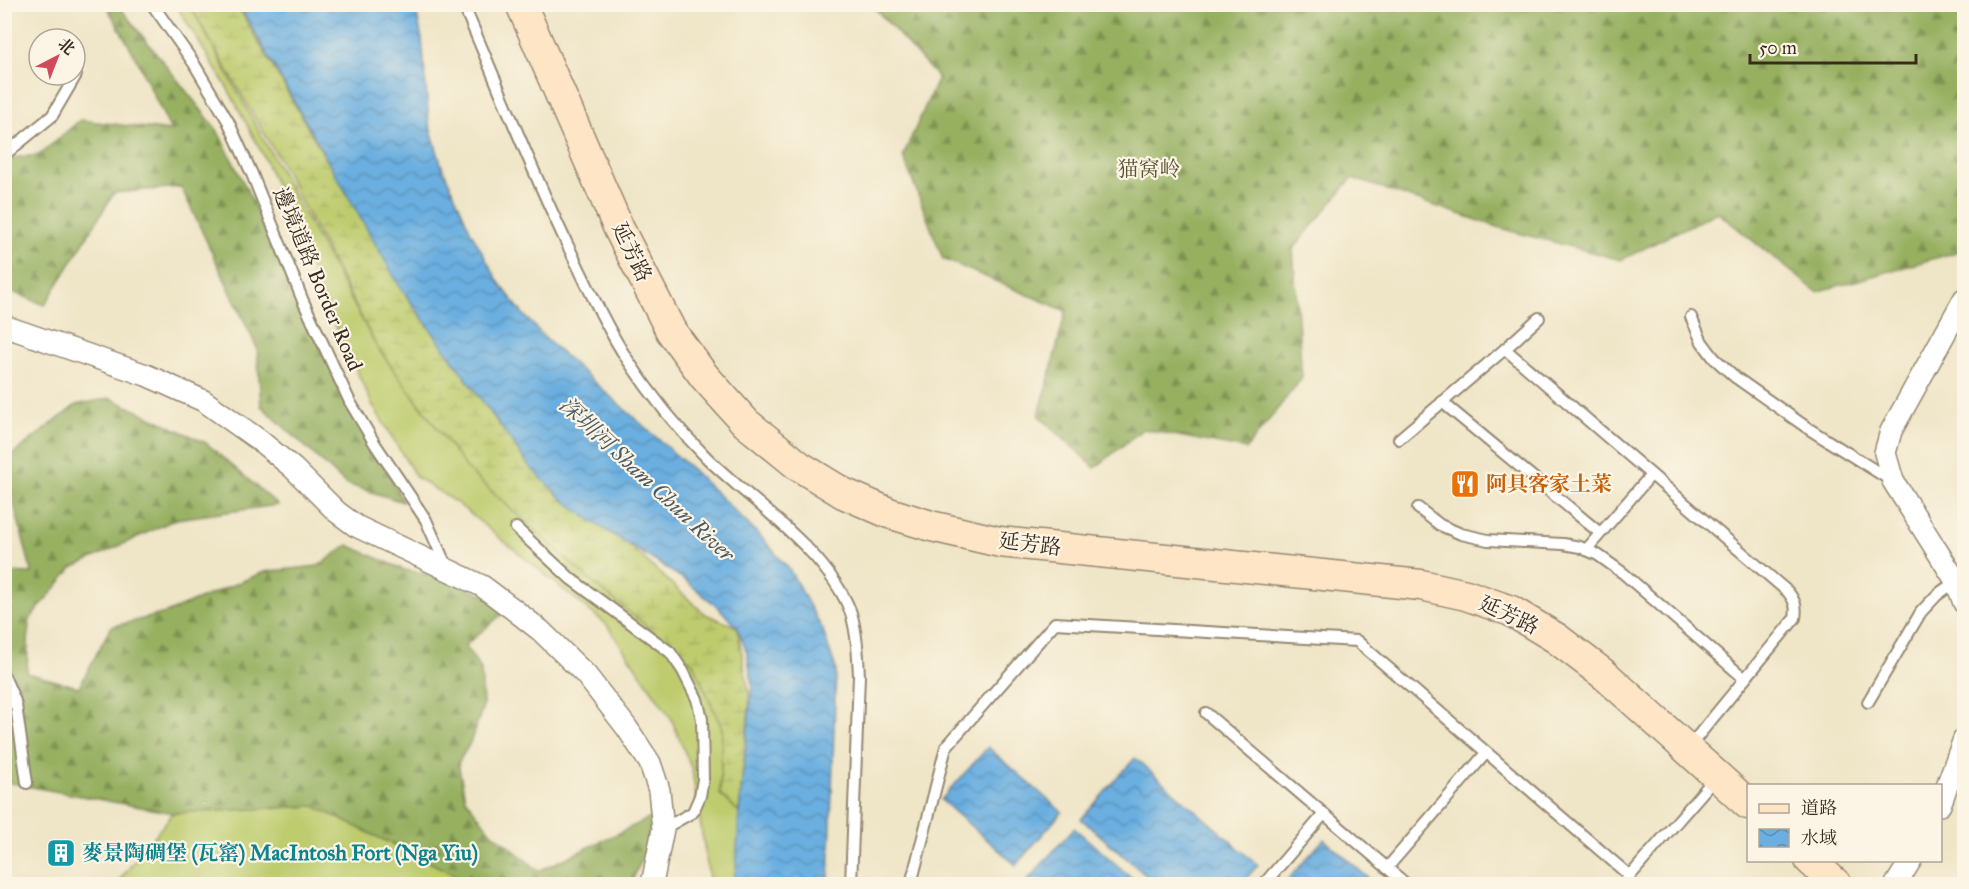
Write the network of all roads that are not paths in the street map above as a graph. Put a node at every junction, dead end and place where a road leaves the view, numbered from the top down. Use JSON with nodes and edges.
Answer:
{"nodes":[{"id":1,"x":152,"y":4,"type":"edge"},
{"id":2,"x":464,"y":4,"type":"edge"},
{"id":3,"x":521,"y":4,"type":"edge"},
{"id":4,"x":69,"y":87,"type":"edge"},
{"id":5,"x":4,"y":155,"type":"edge"},
{"id":6,"x":1965,"y":299,"type":"edge"},
{"id":7,"x":1690,"y":317,"type":"dead end"},
{"id":8,"x":1539,"y":318,"type":"dead end"},
{"id":9,"x":4,"y":326,"type":"edge"},
{"id":10,"x":1505,"y":350,"type":"junction"},
{"id":11,"x":1442,"y":402,"type":"junction"},
{"id":12,"x":1399,"y":439,"type":"dead end"},
{"id":13,"x":1651,"y":475,"type":"junction"},
{"id":14,"x":1893,"y":481,"type":"junction"},
{"id":15,"x":1418,"y":508,"type":"dead end"},
{"id":16,"x":516,"y":528,"type":"dead end"},
{"id":17,"x":1600,"y":533,"type":"junction"},
{"id":18,"x":1586,"y":550,"type":"junction"},
{"id":19,"x":448,"y":570,"type":"junction"},
{"id":20,"x":1960,"y":581,"type":"edge"},
{"id":21,"x":1965,"y":603,"type":"edge"},
{"id":22,"x":4,"y":676,"type":"edge"},
{"id":23,"x":1745,"y":679,"type":"junction"},
{"id":24,"x":4,"y":695,"type":"edge"},
{"id":25,"x":1868,"y":702,"type":"dead end"},
{"id":26,"x":16,"y":705,"type":"junction"},
{"id":27,"x":1206,"y":713,"type":"dead end"},
{"id":28,"x":1965,"y":739,"type":"edge"},
{"id":29,"x":1688,"y":748,"type":"junction"},
{"id":30,"x":1486,"y":753,"type":"junction"},
{"id":31,"x":1717,"y":776,"type":"junction"},
{"id":32,"x":27,"y":783,"type":"dead end"},
{"id":33,"x":1747,"y":802,"type":"edge"},
{"id":34,"x":1942,"y":802,"type":"edge"},
{"id":35,"x":1324,"y":814,"type":"junction"},
{"id":36,"x":663,"y":830,"type":"junction"},
{"id":37,"x":1811,"y":862,"type":"edge"},
{"id":38,"x":1910,"y":862,"type":"edge"},
{"id":39,"x":1387,"y":868,"type":"junction"},
{"id":40,"x":1626,"y":880,"type":"edge"},
{"id":41,"x":652,"y":885,"type":"edge"},
{"id":42,"x":851,"y":885,"type":"edge"},
{"id":43,"x":911,"y":885,"type":"edge"},
{"id":44,"x":1264,"y":885,"type":"edge"},
{"id":45,"x":1406,"y":885,"type":"edge"},
{"id":46,"x":1836,"y":885,"type":"edge"},
{"id":47,"x":1896,"y":885,"type":"edge"}],
"edges":[{"from":1,"to":19,"type":"lane","name":"邊境道路 Border Road"},
{"from":2,"to":42,"type":"lane"},
{"from":3,"to":29,"type":"main road","name":"延芳路"},
{"from":4,"to":5,"type":"lane"},
{"from":6,"to":14,"type":"street"},
{"from":7,"to":14,"type":"lane"},
{"from":8,"to":10,"type":"lane"},
{"from":9,"to":19,"type":"street"},
{"from":10,"to":11,"type":"lane"},
{"from":10,"to":13,"type":"lane"},
{"from":11,"to":12,"type":"lane"},
{"from":11,"to":17,"type":"lane"},
{"from":13,"to":17,"type":"lane"},
{"from":13,"to":23,"type":"lane"},
{"from":14,"to":20,"type":"street"},
{"from":15,"to":18,"type":"lane"},
{"from":16,"to":36,"type":"lane"},
{"from":17,"to":18,"type":"lane"},
{"from":18,"to":23,"type":"lane"},
{"from":19,"to":36,"type":"street"},
{"from":20,"to":21,"type":"street"},
{"from":20,"to":25,"type":"lane"},
{"from":22,"to":26,"type":"lane"},
{"from":23,"to":29,"type":"lane"},
{"from":24,"to":26,"type":"lane"},
{"from":26,"to":32,"type":"lane"},
{"from":27,"to":35,"type":"lane"},
{"from":28,"to":34,"type":"street"},
{"from":29,"to":31,"type":"main road","name":"延芳路"},
{"from":30,"to":39,"type":"lane"},
{"from":30,"to":40,"type":"lane"},
{"from":30,"to":43,"type":"lane"},
{"from":31,"to":33,"type":"main road","name":"延芳路"},
{"from":31,"to":40,"type":"lane"},
{"from":35,"to":39,"type":"lane"},
{"from":35,"to":44,"type":"lane"},
{"from":36,"to":41,"type":"street"},
{"from":37,"to":46,"type":"main road"},
{"from":38,"to":47,"type":"street"},
{"from":39,"to":45,"type":"lane"}]}
